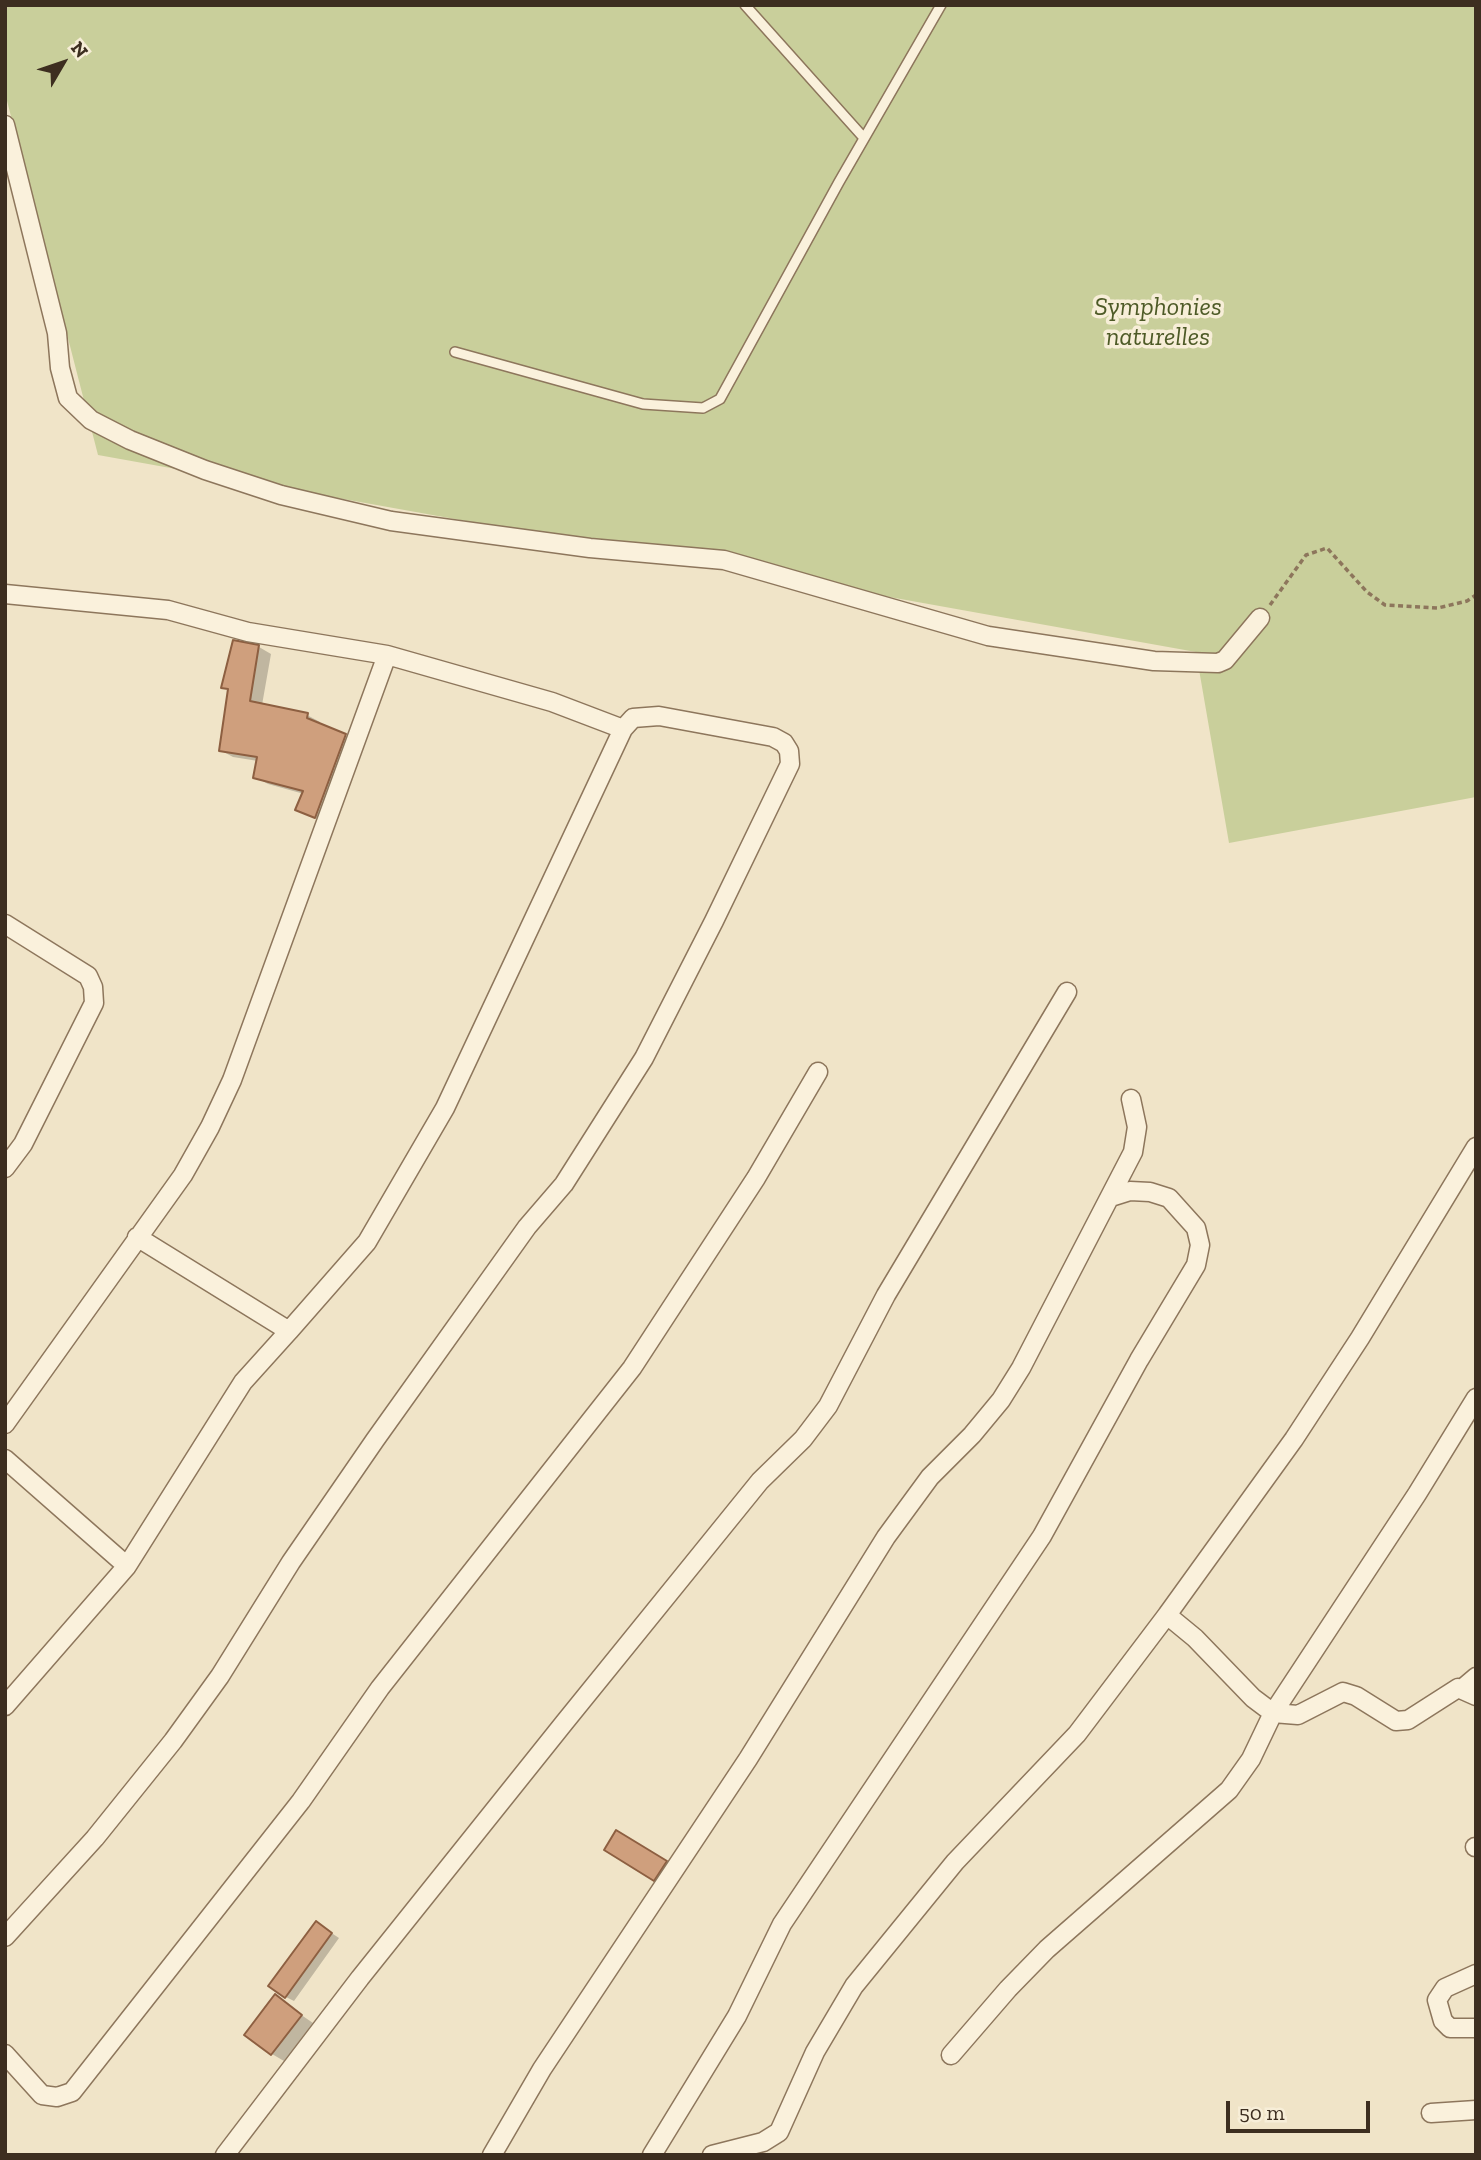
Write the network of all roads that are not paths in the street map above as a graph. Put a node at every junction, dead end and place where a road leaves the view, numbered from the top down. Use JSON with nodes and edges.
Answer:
{"nodes":[{"id":1,"x":745,"y":5,"type":"edge"},
{"id":2,"x":941,"y":5,"type":"edge"},
{"id":3,"x":5,"y":125,"type":"edge"},
{"id":4,"x":864,"y":138,"type":"junction"},
{"id":5,"x":455,"y":352,"type":"dead end"},
{"id":6,"x":5,"y":594,"type":"edge"},
{"id":7,"x":1260,"y":618,"type":"road end"},
{"id":8,"x":387,"y":655,"type":"junction"},
{"id":9,"x":622,"y":729,"type":"junction"},
{"id":10,"x":5,"y":924,"type":"edge"},
{"id":11,"x":1067,"y":992,"type":"dead end"},
{"id":12,"x":818,"y":1072,"type":"dead end"},
{"id":13,"x":1131,"y":1099,"type":"dead end"},
{"id":14,"x":1476,"y":1147,"type":"edge"},
{"id":15,"x":5,"y":1168,"type":"edge"},
{"id":16,"x":1111,"y":1196,"type":"junction"},
{"id":17,"x":137,"y":1237,"type":"junction"},
{"id":18,"x":289,"y":1331,"type":"junction"},
{"id":19,"x":1476,"y":1398,"type":"edge"},
{"id":20,"x":5,"y":1424,"type":"edge"},
{"id":21,"x":5,"y":1459,"type":"edge"},
{"id":22,"x":127,"y":1566,"type":"junction"},
{"id":23,"x":1167,"y":1615,"type":"junction"},
{"id":24,"x":1471,"y":1687,"type":"edge"},
{"id":25,"x":5,"y":1706,"type":"edge"},
{"id":26,"x":1273,"y":1713,"type":"junction"},
{"id":27,"x":5,"y":1937,"type":"edge"},
{"id":28,"x":1476,"y":1974,"type":"edge"},
{"id":29,"x":1476,"y":2028,"type":"edge"},
{"id":30,"x":5,"y":2054,"type":"edge"},
{"id":31,"x":951,"y":2055,"type":"dead end"},
{"id":32,"x":1476,"y":2110,"type":"edge"},
{"id":33,"x":1431,"y":2113,"type":"dead end"},
{"id":34,"x":225,"y":2155,"type":"edge"},
{"id":35,"x":492,"y":2155,"type":"edge"},
{"id":36,"x":652,"y":2155,"type":"edge"},
{"id":37,"x":712,"y":2155,"type":"edge"}],
"edges":[{"from":1,"to":4,"type":"lane"},
{"from":2,"to":4,"type":"lane"},
{"from":3,"to":7,"type":"street"},
{"from":4,"to":5,"type":"lane"},
{"from":6,"to":8,"type":"street"},
{"from":8,"to":9,"type":"street"},
{"from":8,"to":17,"type":"street"},
{"from":9,"to":18,"type":"street"},
{"from":9,"to":27,"type":"street"},
{"from":10,"to":15,"type":"street"},
{"from":11,"to":34,"type":"street"},
{"from":12,"to":30,"type":"street"},
{"from":13,"to":16,"type":"street"},
{"from":14,"to":23,"type":"street"},
{"from":16,"to":35,"type":"street"},
{"from":16,"to":36,"type":"street"},
{"from":17,"to":18,"type":"street"},
{"from":17,"to":20,"type":"street"},
{"from":18,"to":22,"type":"street"},
{"from":19,"to":26,"type":"street"},
{"from":21,"to":22,"type":"street"},
{"from":22,"to":25,"type":"street"},
{"from":23,"to":26,"type":"street"},
{"from":23,"to":37,"type":"street"},
{"from":24,"to":26,"type":"street"},
{"from":26,"to":31,"type":"street"},
{"from":28,"to":29,"type":"street"},
{"from":32,"to":33,"type":"street"}]}
